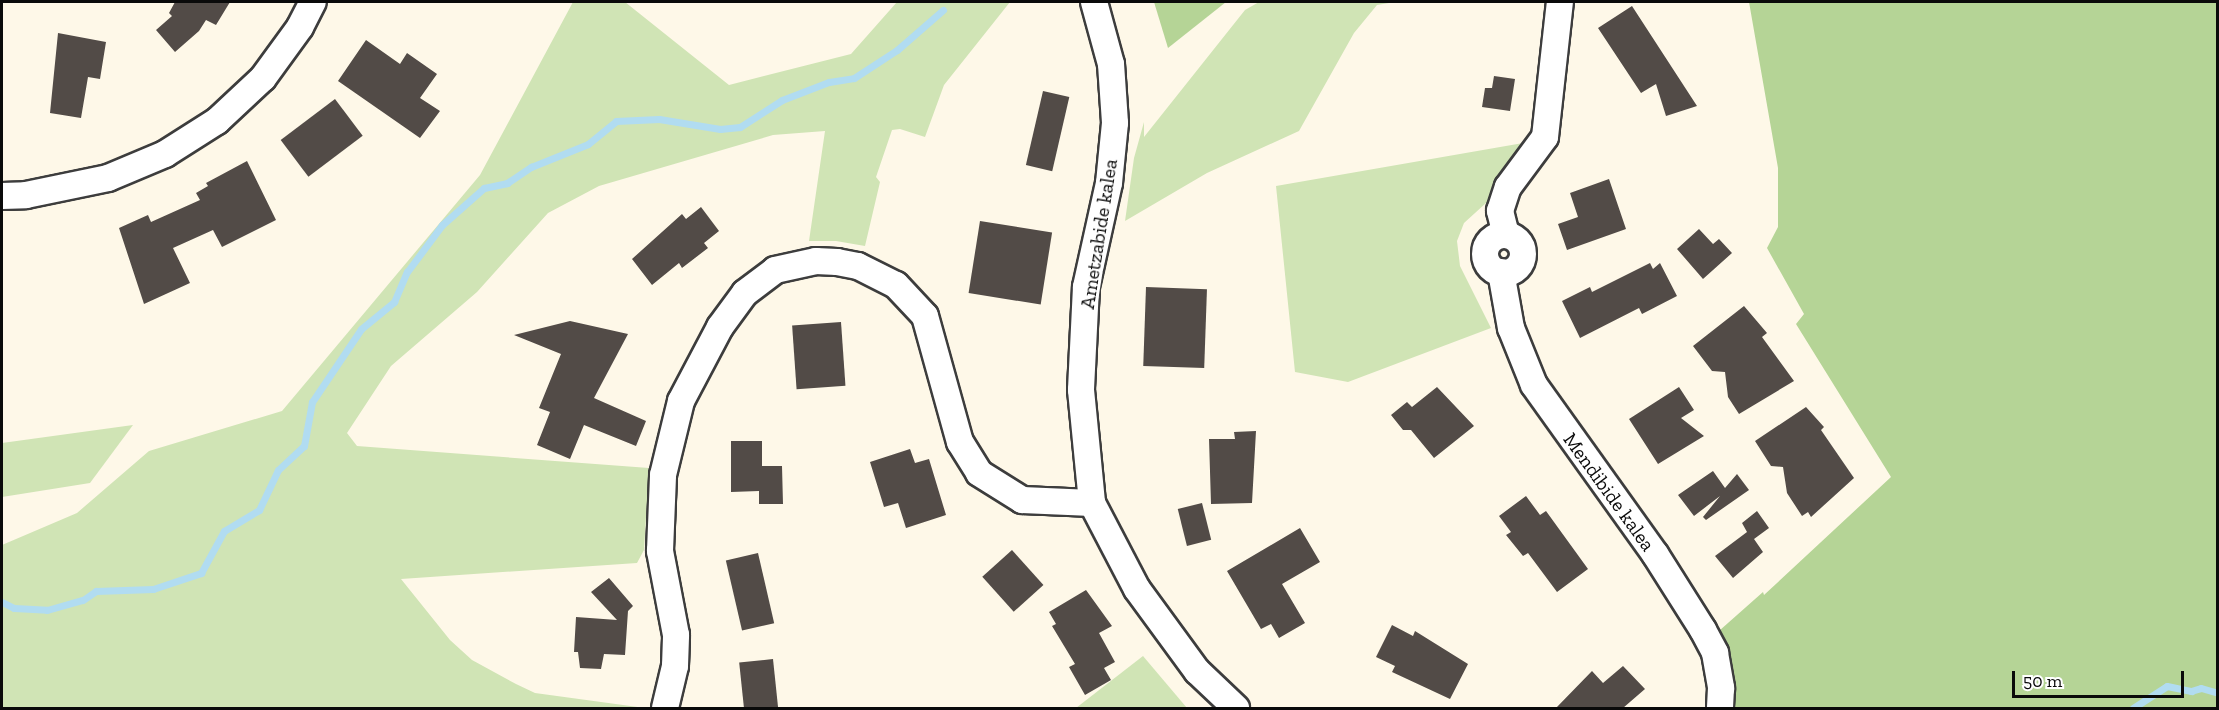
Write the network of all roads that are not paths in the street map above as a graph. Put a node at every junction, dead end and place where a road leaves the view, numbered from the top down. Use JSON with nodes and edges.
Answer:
{"nodes":[{"id":1,"x":313,"y":2,"type":"edge"},
{"id":2,"x":1094,"y":2,"type":"edge"},
{"id":3,"x":1560,"y":2,"type":"edge"},
{"id":4,"x":2,"y":196,"type":"edge"},
{"id":5,"x":1092,"y":503,"type":"junction"},
{"id":6,"x":665,"y":708,"type":"edge"},
{"id":7,"x":1236,"y":708,"type":"edge"},
{"id":8,"x":1720,"y":708,"type":"edge"}],
"edges":[{"from":1,"to":4,"type":"street"},
{"from":2,"to":5,"type":"street","name":"Ametzabide kalea"},
{"from":3,"to":8,"type":"street","name":"Mendibide kalea"},
{"from":5,"to":6,"type":"street"},
{"from":5,"to":7,"type":"street","name":"Ametzabide kalea"}]}
